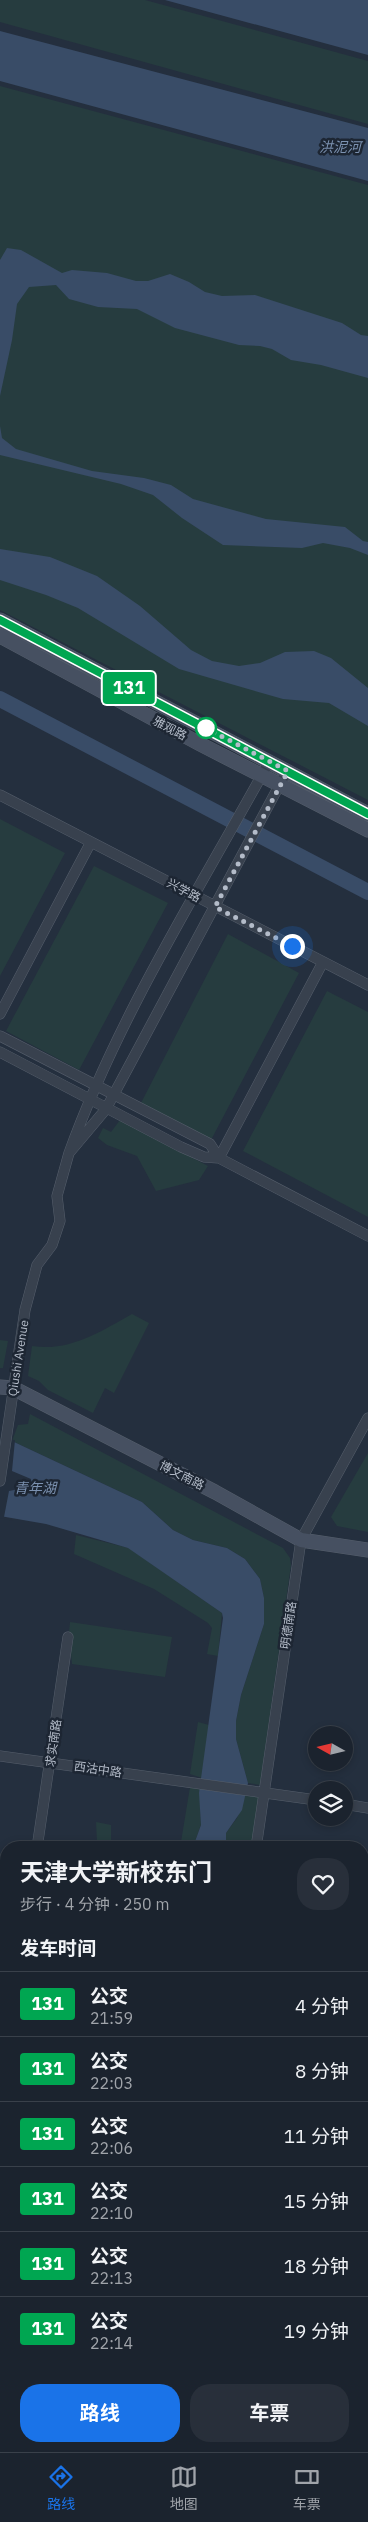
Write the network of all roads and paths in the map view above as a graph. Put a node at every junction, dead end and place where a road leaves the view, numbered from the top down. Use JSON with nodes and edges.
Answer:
{"nodes":[{"id":1,"x":0,"y":620,"type":"edge"},
{"id":2,"x":0,"y":636,"type":"edge"},
{"id":3,"x":269,"y":762,"type":"junction"},
{"id":4,"x":288,"y":771,"type":"junction"},
{"id":5,"x":261,"y":776,"type":"junction"},
{"id":6,"x":280,"y":785,"type":"junction"},
{"id":7,"x":0,"y":795,"type":"edge"},
{"id":8,"x":368,"y":814,"type":"edge"},
{"id":9,"x":368,"y":830,"type":"edge"},
{"id":10,"x":91,"y":842,"type":"junction"},
{"id":11,"x":193,"y":895,"type":"junction"},
{"id":12,"x":215,"y":907,"type":"junction"},
{"id":13,"x":323,"y":962,"type":"junction"},
{"id":14,"x":368,"y":985,"type":"edge"},
{"id":15,"x":0,"y":1014,"type":"edge"},
{"id":16,"x":0,"y":1036,"type":"edge"},
{"id":17,"x":0,"y":1052,"type":"edge"},
{"id":18,"x":95,"y":1085,"type":"junction"},
{"id":19,"x":113,"y":1095,"type":"junction"},
{"id":20,"x":88,"y":1100,"type":"junction"},
{"id":21,"x":106,"y":1108,"type":"junction"},
{"id":22,"x":69,"y":1153,"type":"junction"},
{"id":23,"x":219,"y":1158,"type":"junction"},
{"id":24,"x":368,"y":1236,"type":"edge"},
{"id":25,"x":7,"y":1388,"type":"edge"},
{"id":26,"x":368,"y":1418,"type":"edge"},
{"id":27,"x":0,"y":1481,"type":"edge"},
{"id":28,"x":301,"y":1540,"type":"junction"},
{"id":29,"x":368,"y":1550,"type":"edge"},
{"id":30,"x":68,"y":1638,"type":"dead end"},
{"id":31,"x":0,"y":1756,"type":"edge"},
{"id":32,"x":50,"y":1762,"type":"junction"},
{"id":33,"x":264,"y":1792,"type":"junction"},
{"id":34,"x":308,"y":1799,"type":"edge"},
{"id":35,"x":353,"y":1806,"type":"edge"},
{"id":36,"x":368,"y":1808,"type":"edge"},
{"id":37,"x":38,"y":1841,"type":"edge"},
{"id":38,"x":257,"y":1841,"type":"edge"}],
"edges":[{"from":1,"to":3,"type":"main road","name":"雅观路"},
{"from":2,"to":5,"type":"main road","name":"雅观路"},
{"from":3,"to":4,"type":"main road","name":"雅观路"},
{"from":3,"to":5,"type":"street","name":"Qiushi Avenue"},
{"from":4,"to":6,"type":"street"},
{"from":4,"to":8,"type":"main road","name":"雅观路"},
{"from":5,"to":6,"type":"main road","name":"雅观路"},
{"from":5,"to":11,"type":"street","name":"Qiushi Avenue"},
{"from":6,"to":9,"type":"main road","name":"雅观路"},
{"from":6,"to":12,"type":"street"},
{"from":7,"to":10,"type":"street","name":"兴学路"},
{"from":10,"to":11,"type":"street","name":"兴学路"},
{"from":10,"to":15,"type":"street"},
{"from":11,"to":12,"type":"street","name":"兴学路"},
{"from":11,"to":18,"type":"street","name":"Qiushi Avenue"},
{"from":12,"to":13,"type":"street","name":"兴学路"},
{"from":12,"to":19,"type":"street"},
{"from":13,"to":14,"type":"street","name":"兴学路"},
{"from":13,"to":23,"type":"street"},
{"from":16,"to":18,"type":"street"},
{"from":17,"to":20,"type":"street"},
{"from":18,"to":19,"type":"street"},
{"from":18,"to":20,"type":"street","name":"Qiushi Avenue"},
{"from":19,"to":21,"type":"street"},
{"from":19,"to":23,"type":"street"},
{"from":20,"to":21,"type":"street"},
{"from":20,"to":22,"type":"street","name":"Qiushi Avenue"},
{"from":21,"to":22,"type":"street"},
{"from":21,"to":23,"type":"street"},
{"from":22,"to":25,"type":"street","name":"Qiushi Avenue"},
{"from":23,"to":24,"type":"street"},
{"from":25,"to":27,"type":"street","name":"Qiushi Avenue"},
{"from":25,"to":28,"type":"main road","name":"博文南路"},
{"from":26,"to":28,"type":"street","name":"明德南路"},
{"from":28,"to":29,"type":"main road","name":"博文南路"},
{"from":28,"to":33,"type":"street","name":"明德南路"},
{"from":30,"to":32,"type":"street","name":"求实南路"},
{"from":31,"to":32,"type":"street","name":"西沽中路"},
{"from":32,"to":33,"type":"street","name":"西沽中路"},
{"from":32,"to":37,"type":"street","name":"求实南路"},
{"from":33,"to":34,"type":"street","name":"西沽中路"},
{"from":33,"to":38,"type":"street","name":"明德南路"},
{"from":35,"to":36,"type":"street"}]}
